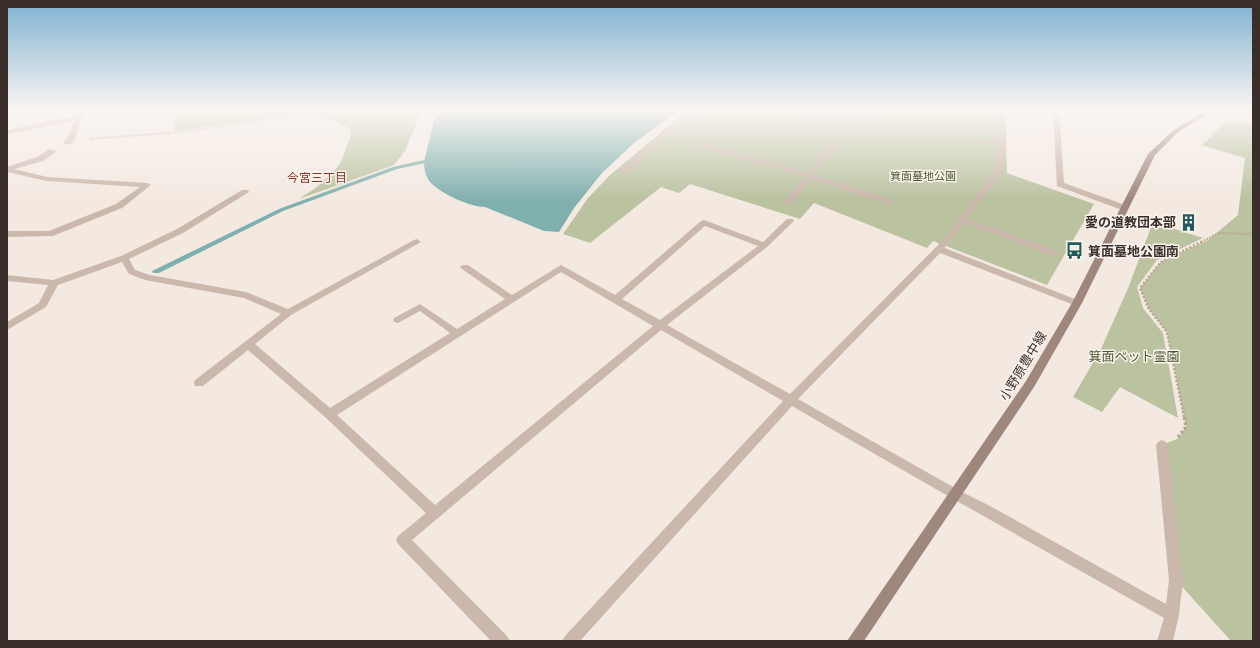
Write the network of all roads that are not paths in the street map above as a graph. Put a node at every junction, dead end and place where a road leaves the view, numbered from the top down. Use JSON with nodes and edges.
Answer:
{"nodes":[{"id":1,"x":70,"y":140,"type":"edge"},
{"id":2,"x":660,"y":140,"type":"edge"},
{"id":3,"x":839,"y":140,"type":"edge"},
{"id":4,"x":981,"y":140,"type":"edge"},
{"id":5,"x":1002,"y":140,"type":"edge"},
{"id":6,"x":1058,"y":140,"type":"edge"},
{"id":7,"x":1166,"y":140,"type":"edge"},
{"id":8,"x":67,"y":143,"type":"road end"},
{"id":9,"x":695,"y":144,"type":"dead end"},
{"id":10,"x":1002,"y":144,"type":"junction"},
{"id":11,"x":53,"y":151,"type":"dead end"},
{"id":12,"x":7,"y":169,"type":"edge"},
{"id":13,"x":622,"y":172,"type":"dead end"},
{"id":14,"x":810,"y":176,"type":"junction"},
{"id":15,"x":245,"y":192,"type":"dead end"},
{"id":16,"x":788,"y":202,"type":"dead end"},
{"id":17,"x":889,"y":202,"type":"dead end"},
{"id":18,"x":1125,"y":208,"type":"junction"},
{"id":19,"x":962,"y":219,"type":"junction"},
{"id":20,"x":790,"y":221,"type":"dead end"},
{"id":21,"x":7,"y":234,"type":"edge"},
{"id":22,"x":416,"y":242,"type":"dead end"},
{"id":23,"x":764,"y":245,"type":"junction"},
{"id":24,"x":939,"y":249,"type":"junction"},
{"id":25,"x":1054,"y":253,"type":"dead end"},
{"id":26,"x":124,"y":258,"type":"junction"},
{"id":27,"x":465,"y":267,"type":"dead end"},
{"id":28,"x":7,"y":278,"type":"edge"},
{"id":29,"x":54,"y":283,"type":"junction"},
{"id":30,"x":511,"y":299,"type":"junction"},
{"id":31,"x":615,"y":300,"type":"junction"},
{"id":32,"x":1077,"y":303,"type":"junction"},
{"id":33,"x":288,"y":313,"type":"junction"},
{"id":34,"x":398,"y":320,"type":"dead end"},
{"id":35,"x":659,"y":326,"type":"junction"},
{"id":36,"x":7,"y":327,"type":"edge"},
{"id":37,"x":456,"y":334,"type":"junction"},
{"id":38,"x":249,"y":345,"type":"junction"},
{"id":39,"x":199,"y":383,"type":"dead end"},
{"id":40,"x":791,"y":400,"type":"junction"},
{"id":41,"x":329,"y":414,"type":"junction"},
{"id":42,"x":1162,"y":445,"type":"road end"},
{"id":43,"x":955,"y":495,"type":"junction"},
{"id":44,"x":435,"y":514,"type":"junction"},
{"id":45,"x":1172,"y":615,"type":"junction"},
{"id":46,"x":502,"y":641,"type":"edge"},
{"id":47,"x":570,"y":641,"type":"edge"},
{"id":48,"x":855,"y":641,"type":"edge"},
{"id":49,"x":1165,"y":641,"type":"edge"}],
"edges":[{"from":1,"to":8,"type":"street"},
{"from":2,"to":13,"type":"street"},
{"from":3,"to":14,"type":"street"},
{"from":4,"to":10,"type":"street"},
{"from":5,"to":10,"type":"street"},
{"from":6,"to":18,"type":"street"},
{"from":7,"to":18,"type":"street","name":"小野原豊中線"},
{"from":9,"to":14,"type":"street"},
{"from":10,"to":19,"type":"street"},
{"from":11,"to":12,"type":"street"},
{"from":12,"to":21,"type":"street"},
{"from":14,"to":16,"type":"street"},
{"from":14,"to":17,"type":"street"},
{"from":15,"to":26,"type":"street"},
{"from":18,"to":32,"type":"street","name":"小野原豊中線"},
{"from":19,"to":24,"type":"street"},
{"from":19,"to":25,"type":"street"},
{"from":20,"to":23,"type":"street"},
{"from":22,"to":33,"type":"street"},
{"from":23,"to":31,"type":"street"},
{"from":23,"to":35,"type":"street"},
{"from":24,"to":32,"type":"street"},
{"from":24,"to":40,"type":"street"},
{"from":26,"to":29,"type":"street"},
{"from":26,"to":33,"type":"street"},
{"from":27,"to":30,"type":"street"},
{"from":28,"to":29,"type":"street"},
{"from":29,"to":36,"type":"street"},
{"from":30,"to":31,"type":"street"},
{"from":30,"to":37,"type":"street"},
{"from":31,"to":35,"type":"street"},
{"from":32,"to":43,"type":"street","name":"小野原豊中線"},
{"from":33,"to":38,"type":"street"},
{"from":34,"to":37,"type":"street"},
{"from":35,"to":40,"type":"street"},
{"from":35,"to":44,"type":"street"},
{"from":37,"to":41,"type":"street"},
{"from":38,"to":39,"type":"street"},
{"from":38,"to":41,"type":"street"},
{"from":40,"to":43,"type":"street"},
{"from":40,"to":47,"type":"street"},
{"from":41,"to":44,"type":"street"},
{"from":42,"to":45,"type":"street"},
{"from":43,"to":45,"type":"street"},
{"from":43,"to":48,"type":"street","name":"小野原豊中線"},
{"from":44,"to":46,"type":"street"},
{"from":45,"to":49,"type":"street"}]}
